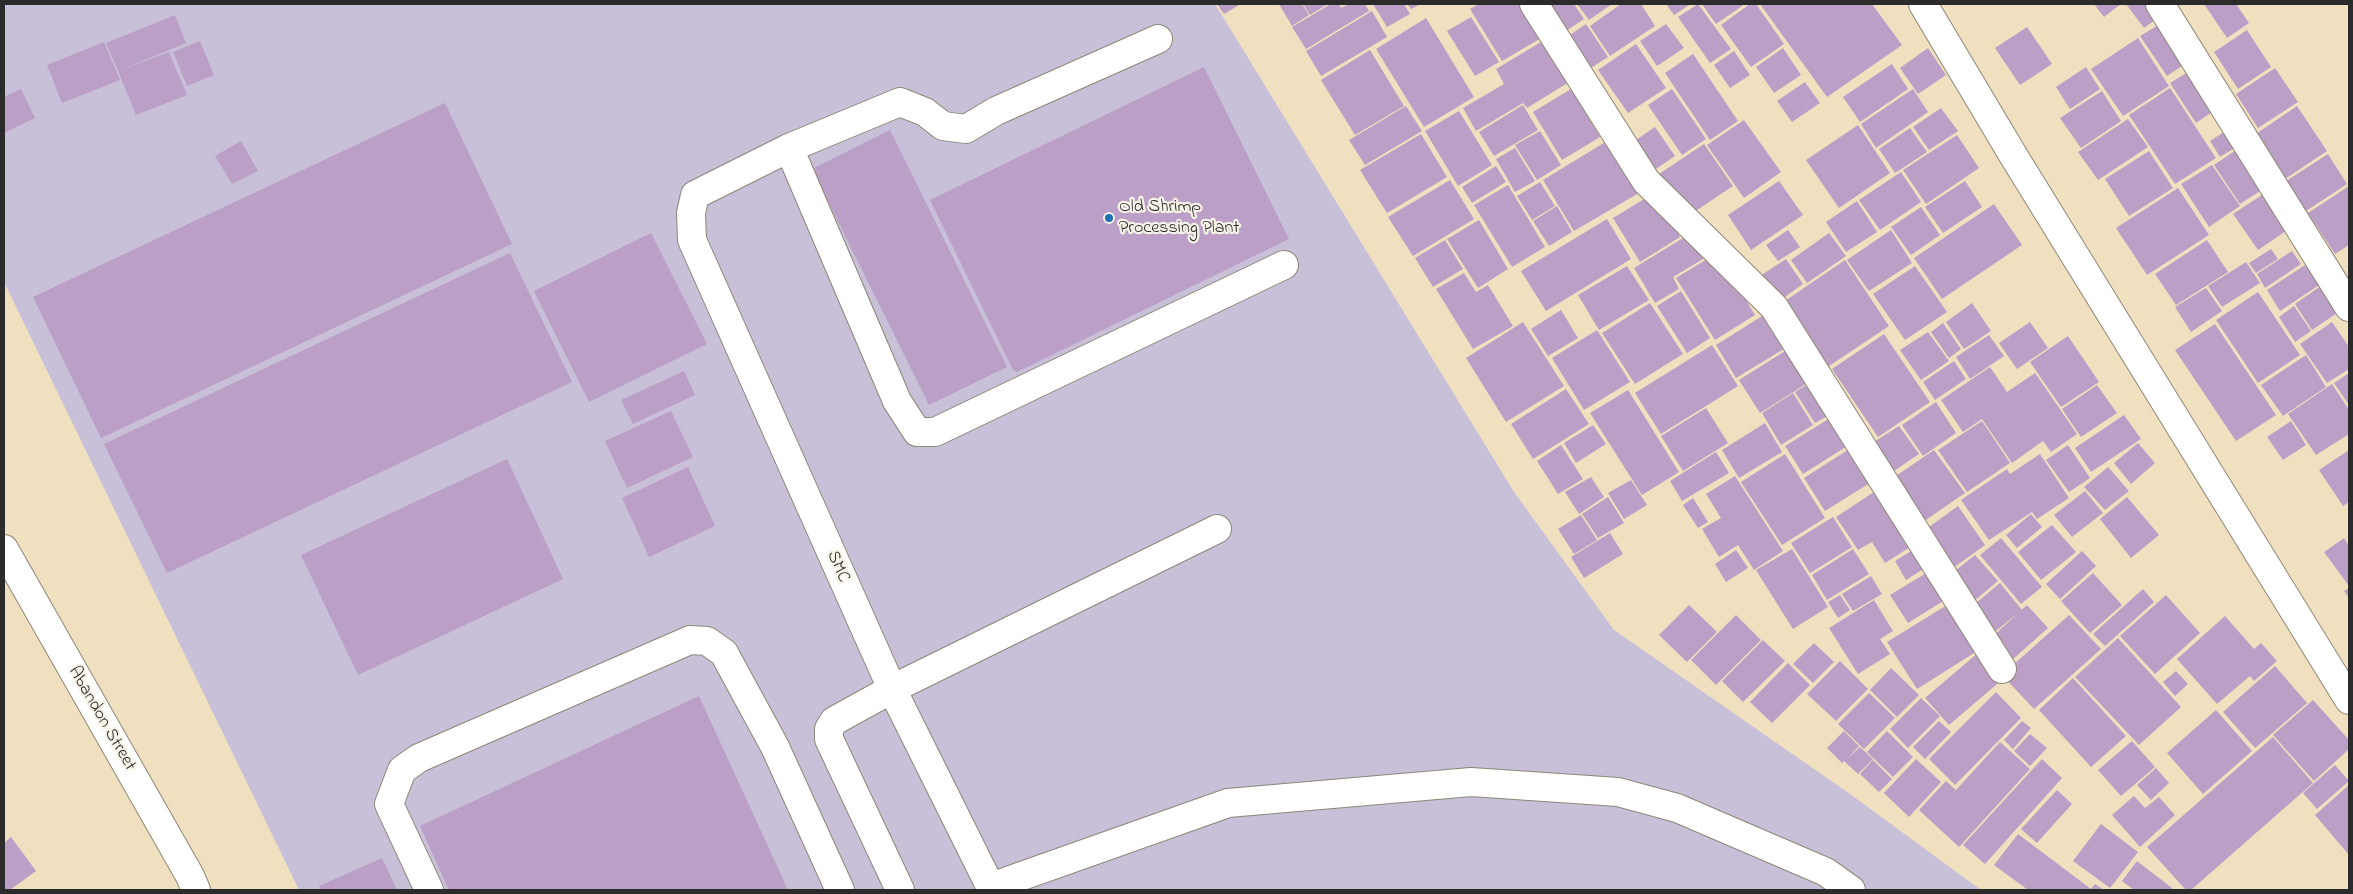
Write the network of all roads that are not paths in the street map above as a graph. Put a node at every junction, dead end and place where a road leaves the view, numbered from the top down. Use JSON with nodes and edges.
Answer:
{"nodes":[{"id":1,"x":1534,"y":4,"type":"edge"},
{"id":2,"x":1923,"y":4,"type":"edge"},
{"id":3,"x":2160,"y":4,"type":"edge"},
{"id":4,"x":1158,"y":39,"type":"dead end"},
{"id":5,"x":789,"y":148,"type":"junction"},
{"id":6,"x":1284,"y":265,"type":"dead end"},
{"id":7,"x":2349,"y":307,"type":"edge"},
{"id":8,"x":1217,"y":529,"type":"dead end"},
{"id":9,"x":4,"y":549,"type":"edge"},
{"id":10,"x":2002,"y":669,"type":"dead end"},
{"id":11,"x":892,"y":689,"type":"junction"},
{"id":12,"x":2349,"y":700,"type":"edge"},
{"id":13,"x":991,"y":889,"type":"edge"},
{"id":14,"x":196,"y":890,"type":"edge"},
{"id":15,"x":429,"y":890,"type":"edge"},
{"id":16,"x":840,"y":890,"type":"edge"},
{"id":17,"x":900,"y":890,"type":"edge"},
{"id":18,"x":1850,"y":890,"type":"edge"}],
"edges":[{"from":1,"to":10,"type":"street"},
{"from":2,"to":12,"type":"street"},
{"from":3,"to":7,"type":"street"},
{"from":4,"to":5,"type":"street","name":"SMC"},
{"from":5,"to":6,"type":"street"},
{"from":5,"to":11,"type":"street","name":"SMC"},
{"from":8,"to":11,"type":"street"},
{"from":9,"to":14,"type":"street","name":"Abandon Street"},
{"from":11,"to":13,"type":"street","name":"SMC"},
{"from":11,"to":17,"type":"street"},
{"from":13,"to":18,"type":"street"},
{"from":15,"to":16,"type":"street"}]}
